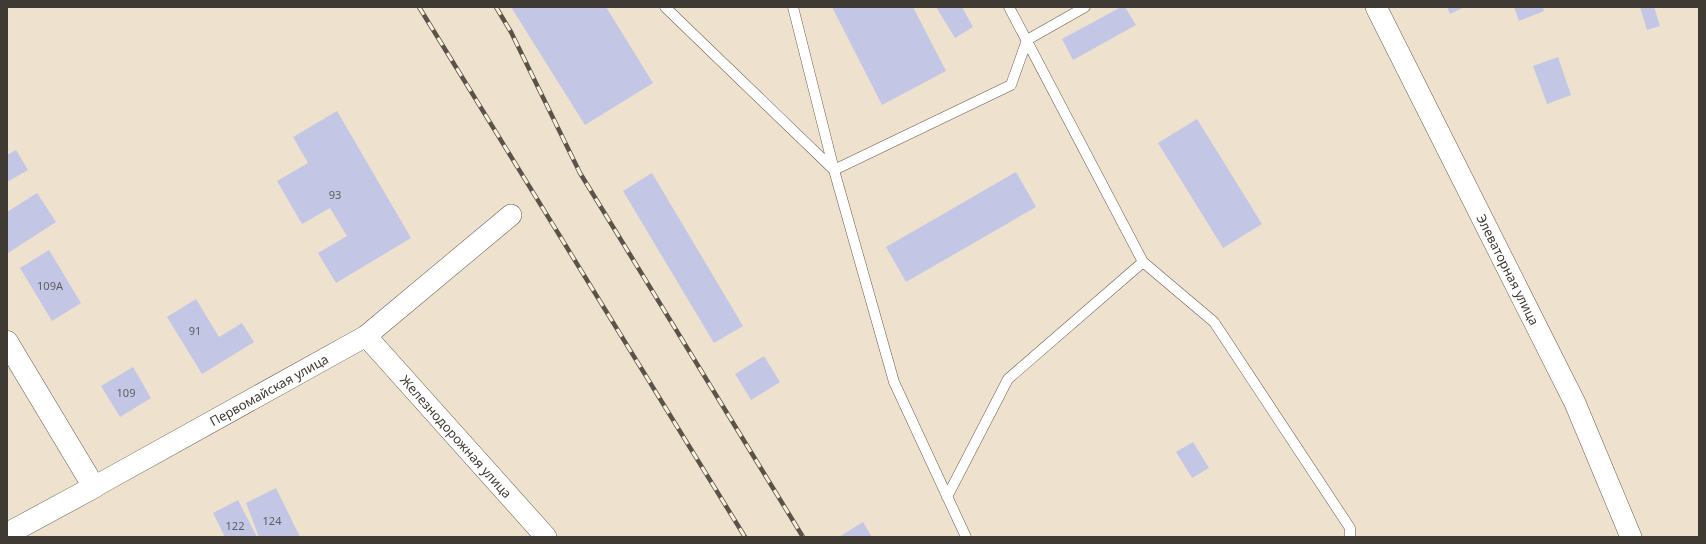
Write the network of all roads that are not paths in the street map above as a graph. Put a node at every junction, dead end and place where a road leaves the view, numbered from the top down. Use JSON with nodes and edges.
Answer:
{"nodes":[{"id":1,"x":665,"y":7,"type":"edge"},
{"id":2,"x":793,"y":7,"type":"edge"},
{"id":3,"x":1009,"y":7,"type":"edge"},
{"id":4,"x":1085,"y":7,"type":"edge"},
{"id":5,"x":1376,"y":7,"type":"edge"},
{"id":6,"x":1027,"y":40,"type":"junction"},
{"id":7,"x":834,"y":170,"type":"junction"},
{"id":8,"x":511,"y":215,"type":"dead end"},
{"id":9,"x":1143,"y":262,"type":"junction"},
{"id":10,"x":366,"y":336,"type":"junction"},
{"id":11,"x":7,"y":342,"type":"edge"},
{"id":12,"x":94,"y":487,"type":"junction"},
{"id":13,"x":947,"y":497,"type":"junction"},
{"id":14,"x":7,"y":534,"type":"edge"},
{"id":15,"x":546,"y":537,"type":"edge"},
{"id":16,"x":966,"y":537,"type":"edge"},
{"id":17,"x":1350,"y":537,"type":"edge"},
{"id":18,"x":1631,"y":537,"type":"edge"}],
"edges":[{"from":1,"to":7,"type":"lane"},
{"from":2,"to":7,"type":"lane"},
{"from":3,"to":6,"type":"lane"},
{"from":4,"to":6,"type":"lane"},
{"from":5,"to":18,"type":"street","name":"Элеваторная улица"},
{"from":6,"to":7,"type":"lane"},
{"from":6,"to":9,"type":"lane"},
{"from":7,"to":13,"type":"lane"},
{"from":8,"to":10,"type":"street","name":"Первомайская улица"},
{"from":9,"to":13,"type":"lane"},
{"from":9,"to":17,"type":"lane"},
{"from":10,"to":12,"type":"street","name":"Первомайская улица"},
{"from":10,"to":15,"type":"street","name":"Железнодорожная улица"},
{"from":11,"to":12,"type":"street"},
{"from":12,"to":14,"type":"street","name":"Первомайская улица"},
{"from":13,"to":16,"type":"lane"}]}
